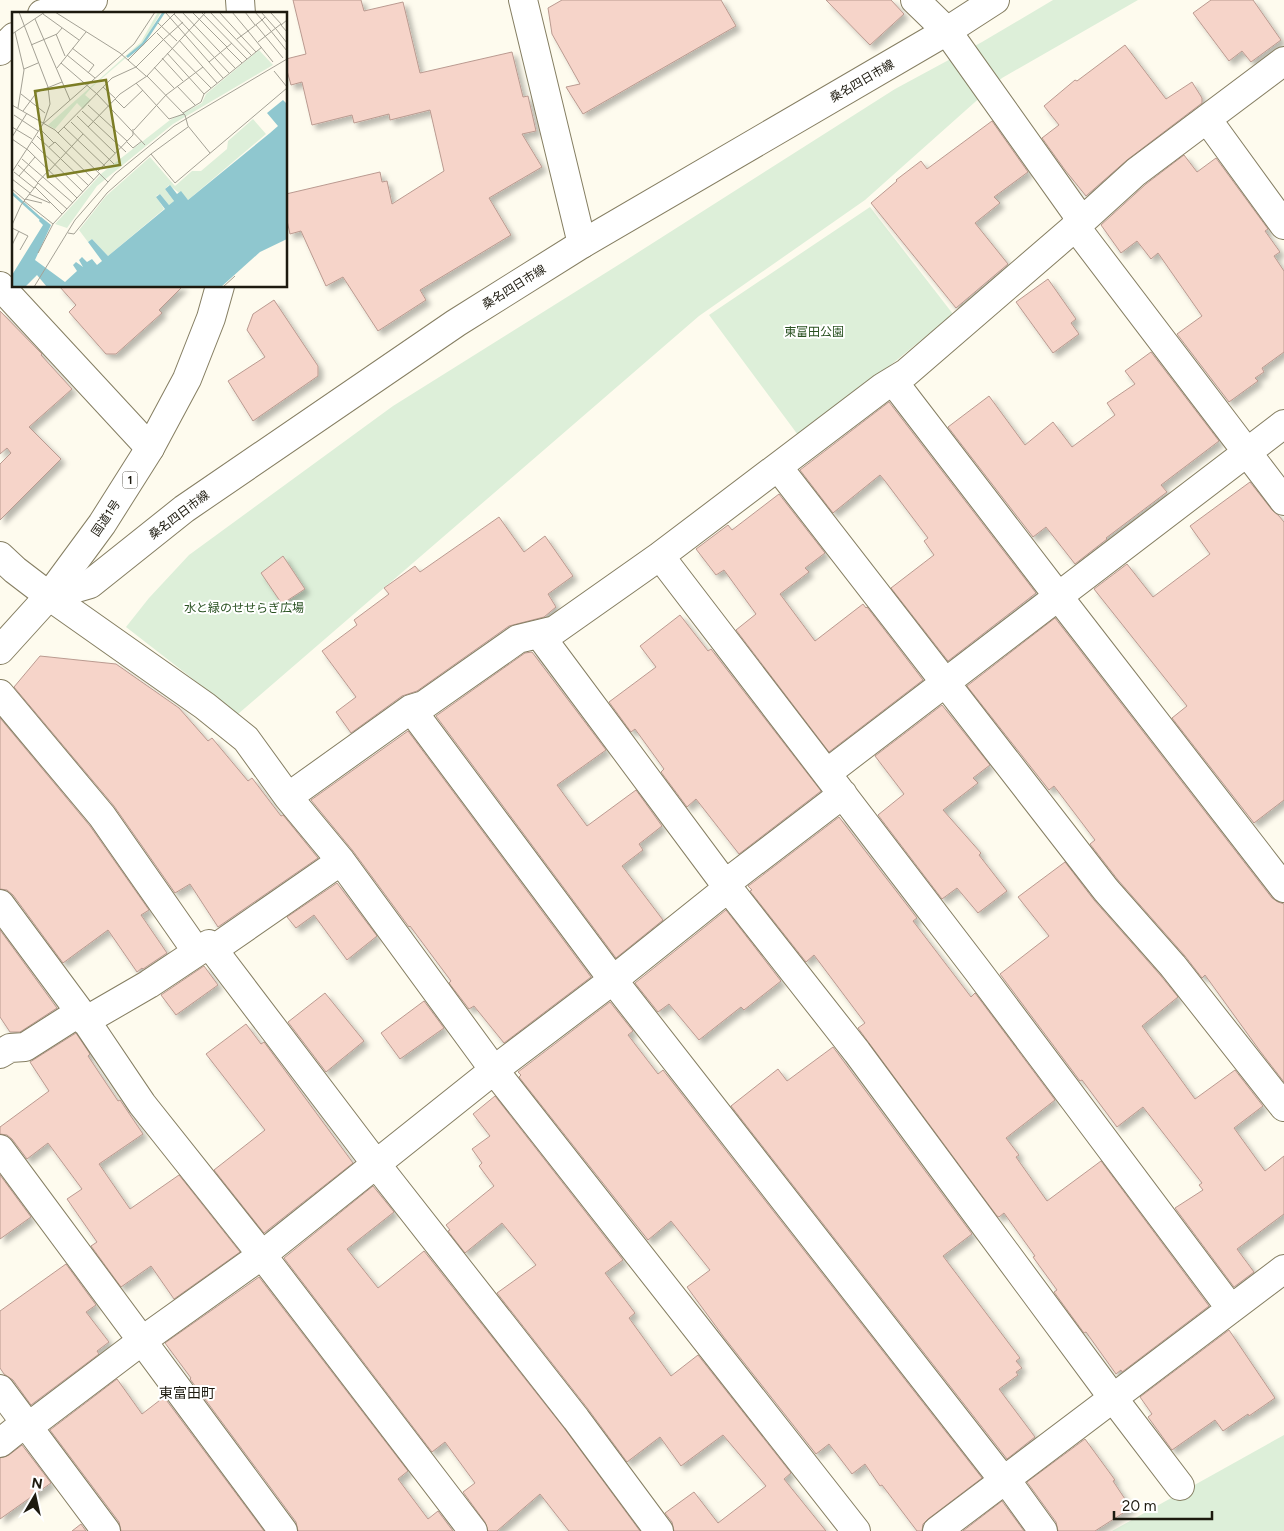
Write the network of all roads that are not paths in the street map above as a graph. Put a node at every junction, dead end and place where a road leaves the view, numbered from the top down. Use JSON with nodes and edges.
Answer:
{"nodes":[{"id":1,"x":93,"y":0,"type":"edge"},
{"id":2,"x":523,"y":0,"type":"edge"},
{"id":3,"x":915,"y":0,"type":"edge"},
{"id":4,"x":995,"y":0,"type":"edge"},
{"id":5,"x":49,"y":12,"type":"edge"},
{"id":6,"x":947,"y":31,"type":"junction"},
{"id":7,"x":12,"y":39,"type":"edge"},
{"id":8,"x":0,"y":50,"type":"edge"},
{"id":9,"x":1284,"y":61,"type":"edge"},
{"id":10,"x":1207,"y":119,"type":"junction"},
{"id":11,"x":1079,"y":224,"type":"junction"},
{"id":12,"x":1284,"y":225,"type":"edge"},
{"id":13,"x":582,"y":244,"type":"junction"},
{"id":14,"x":0,"y":286,"type":"edge"},
{"id":15,"x":219,"y":288,"type":"edge"},
{"id":16,"x":894,"y":381,"type":"junction"},
{"id":17,"x":1284,"y":424,"type":"edge"},
{"id":18,"x":150,"y":448,"type":"junction"},
{"id":19,"x":1246,"y":452,"type":"junction"},
{"id":20,"x":778,"y":467,"type":"junction"},
{"id":21,"x":1284,"y":501,"type":"edge"},
{"id":22,"x":0,"y":556,"type":"edge"},
{"id":23,"x":660,"y":556,"type":"junction"},
{"id":24,"x":49,"y":596,"type":"junction"},
{"id":25,"x":1058,"y":596,"type":"junction"},
{"id":26,"x":539,"y":634,"type":"junction"},
{"id":27,"x":0,"y":650,"type":"edge"},
{"id":28,"x":945,"y":684,"type":"junction"},
{"id":29,"x":0,"y":694,"type":"edge"},
{"id":30,"x":411,"y":709,"type":"junction"},
{"id":31,"x":835,"y":783,"type":"junction"},
{"id":32,"x":288,"y":797,"type":"junction"},
{"id":33,"x":341,"y":861,"type":"junction"},
{"id":34,"x":727,"y":886,"type":"junction"},
{"id":35,"x":1284,"y":888,"type":"edge"},
{"id":36,"x":0,"y":904,"type":"edge"},
{"id":37,"x":206,"y":951,"type":"junction"},
{"id":38,"x":613,"y":980,"type":"junction"},
{"id":39,"x":83,"y":1016,"type":"junction"},
{"id":40,"x":0,"y":1054,"type":"edge"},
{"id":41,"x":494,"y":1070,"type":"junction"},
{"id":42,"x":1284,"y":1107,"type":"edge"},
{"id":43,"x":0,"y":1149,"type":"edge"},
{"id":44,"x":376,"y":1164,"type":"junction"},
{"id":45,"x":262,"y":1255,"type":"junction"},
{"id":46,"x":1284,"y":1269,"type":"edge"},
{"id":47,"x":1231,"y":1309,"type":"junction"},
{"id":48,"x":143,"y":1340,"type":"junction"},
{"id":49,"x":0,"y":1389,"type":"edge"},
{"id":50,"x":1113,"y":1398,"type":"junction"},
{"id":51,"x":27,"y":1425,"type":"junction"},
{"id":52,"x":0,"y":1443,"type":"edge"},
{"id":53,"x":1004,"y":1481,"type":"junction"},
{"id":54,"x":1180,"y":1486,"type":"dead end"},
{"id":55,"x":106,"y":1531,"type":"edge"},
{"id":56,"x":283,"y":1531,"type":"edge"},
{"id":57,"x":473,"y":1531,"type":"edge"},
{"id":58,"x":659,"y":1531,"type":"edge"},
{"id":59,"x":856,"y":1531,"type":"edge"},
{"id":60,"x":937,"y":1531,"type":"edge"},
{"id":61,"x":1043,"y":1531,"type":"edge"}],
"edges":[{"from":1,"to":5,"type":"main road"},
{"from":2,"to":13,"type":"main road"},
{"from":3,"to":6,"type":"main road"},
{"from":4,"to":6,"type":"main road","name":"桑名四日市線"},
{"from":6,"to":11,"type":"main road"},
{"from":6,"to":13,"type":"main road","name":"桑名四日市線"},
{"from":7,"to":8,"type":"main road"},
{"from":9,"to":10,"type":"main road"},
{"from":10,"to":11,"type":"main road"},
{"from":10,"to":12,"type":"main road"},
{"from":11,"to":16,"type":"main road"},
{"from":11,"to":19,"type":"main road"},
{"from":13,"to":24,"type":"main road","name":"桑名四日市線"},
{"from":14,"to":18,"type":"main road"},
{"from":15,"to":18,"type":"main road","name":"国道1号","number":"1"},
{"from":16,"to":20,"type":"main road"},
{"from":16,"to":25,"type":"main road"},
{"from":17,"to":19,"type":"main road"},
{"from":18,"to":24,"type":"main road","name":"国道1号","number":"1"},
{"from":19,"to":21,"type":"main road"},
{"from":19,"to":25,"type":"main road"},
{"from":20,"to":23,"type":"main road"},
{"from":20,"to":28,"type":"main road"},
{"from":22,"to":24,"type":"main road"},
{"from":23,"to":26,"type":"main road"},
{"from":23,"to":31,"type":"main road"},
{"from":24,"to":27,"type":"main road","name":"国道1号","number":"1"},
{"from":24,"to":32,"type":"main road"},
{"from":25,"to":28,"type":"main road"},
{"from":25,"to":35,"type":"main road"},
{"from":26,"to":30,"type":"main road"},
{"from":26,"to":34,"type":"main road"},
{"from":28,"to":31,"type":"main road"},
{"from":28,"to":42,"type":"main road"},
{"from":29,"to":37,"type":"main road"},
{"from":30,"to":32,"type":"main road"},
{"from":30,"to":38,"type":"main road"},
{"from":31,"to":34,"type":"main road"},
{"from":31,"to":47,"type":"main road"},
{"from":32,"to":33,"type":"main road"},
{"from":33,"to":37,"type":"main road"},
{"from":33,"to":41,"type":"main road"},
{"from":34,"to":38,"type":"main road"},
{"from":34,"to":50,"type":"main road"},
{"from":36,"to":39,"type":"main road"},
{"from":37,"to":39,"type":"main road"},
{"from":37,"to":44,"type":"main road"},
{"from":38,"to":41,"type":"main road"},
{"from":38,"to":53,"type":"main road"},
{"from":39,"to":40,"type":"main road"},
{"from":39,"to":45,"type":"main road"},
{"from":41,"to":44,"type":"main road"},
{"from":41,"to":59,"type":"main road"},
{"from":43,"to":48,"type":"main road"},
{"from":44,"to":45,"type":"main road"},
{"from":44,"to":58,"type":"main road"},
{"from":45,"to":48,"type":"main road"},
{"from":45,"to":57,"type":"main road"},
{"from":46,"to":47,"type":"main road"},
{"from":47,"to":50,"type":"main road"},
{"from":48,"to":51,"type":"main road"},
{"from":48,"to":56,"type":"main road"},
{"from":49,"to":51,"type":"main road"},
{"from":50,"to":53,"type":"main road"},
{"from":50,"to":54,"type":"main road"},
{"from":51,"to":52,"type":"main road"},
{"from":51,"to":55,"type":"main road"},
{"from":53,"to":60,"type":"main road"},
{"from":53,"to":61,"type":"main road"}]}
